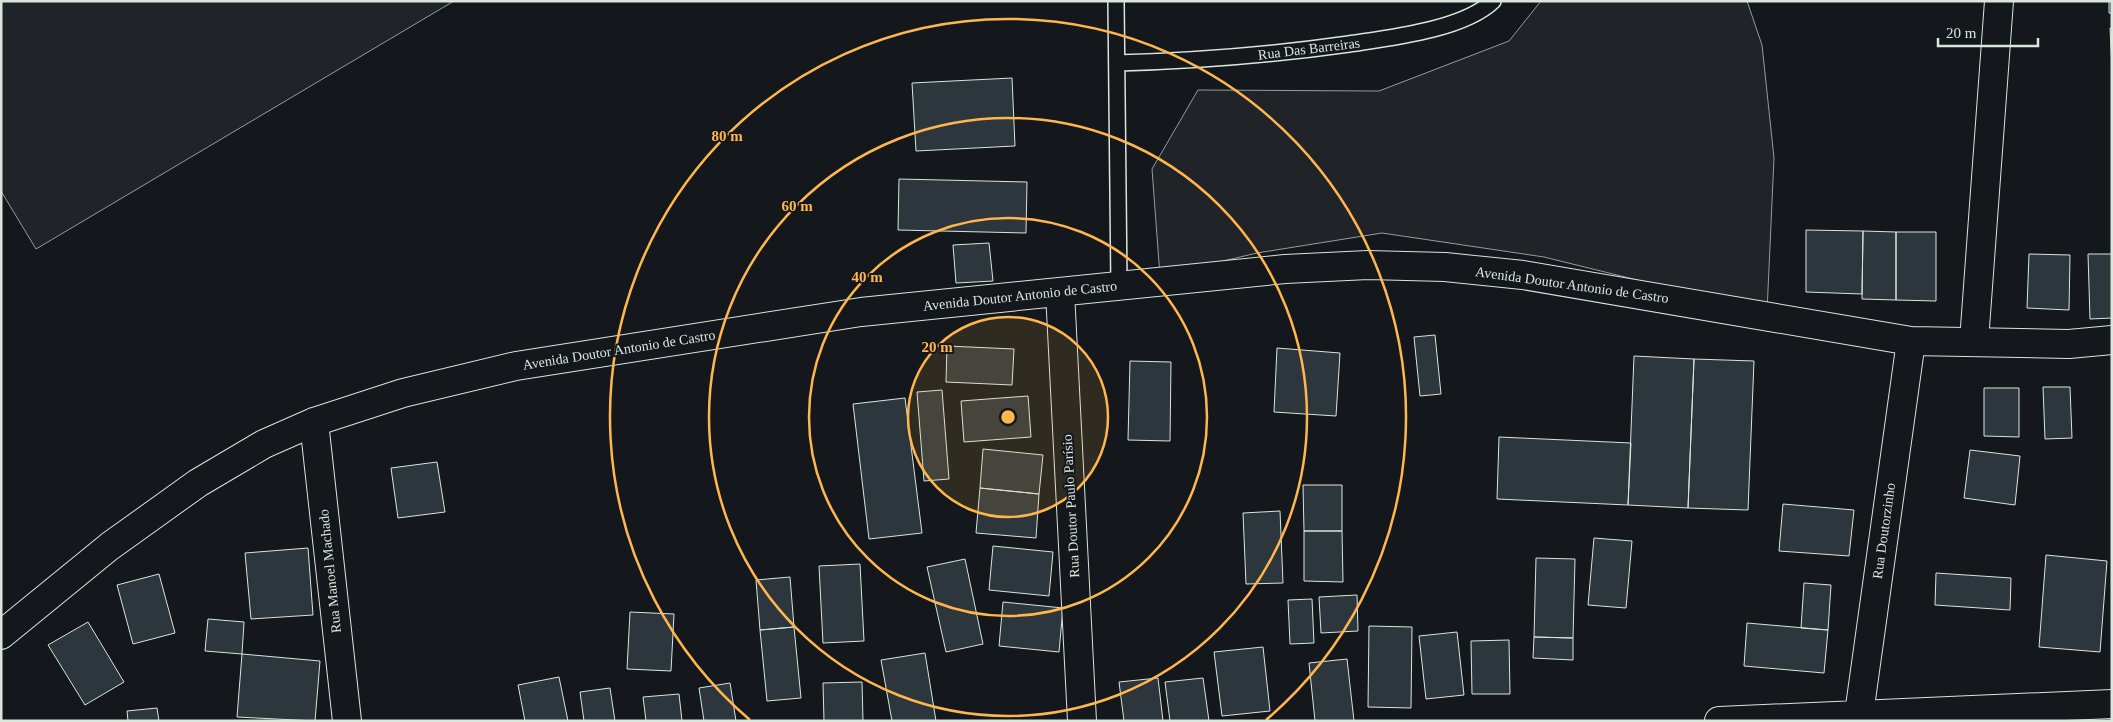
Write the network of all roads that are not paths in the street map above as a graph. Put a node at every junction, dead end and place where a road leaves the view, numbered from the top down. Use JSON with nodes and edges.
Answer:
{"nodes":[{"id":1,"x":1116,"y":1,"type":"edge"},
{"id":2,"x":1493,"y":1,"type":"edge"},
{"id":3,"x":1999,"y":1,"type":"edge"},
{"id":4,"x":1118,"y":63,"type":"junction"},
{"id":5,"x":1119,"y":286,"type":"junction"},
{"id":6,"x":1060,"y":292,"type":"junction"},
{"id":7,"x":1911,"y":340,"type":"junction"},
{"id":8,"x":2112,"y":340,"type":"edge"},
{"id":9,"x":1974,"y":341,"type":"junction"},
{"id":10,"x":314,"y":422,"type":"junction"},
{"id":11,"x":1,"y":636,"type":"edge"},
{"id":12,"x":2112,"y":704,"type":"edge"},
{"id":13,"x":1858,"y":718,"type":"edge"},
{"id":14,"x":347,"y":721,"type":"edge"},
{"id":15,"x":1082,"y":721,"type":"edge"},
{"id":16,"x":1719,"y":721,"type":"edge"}],
"edges":[{"from":1,"to":4,"type":"lane"},
{"from":2,"to":4,"type":"lane","name":"Rua Das Barreiras"},
{"from":3,"to":9,"type":"street"},
{"from":4,"to":5,"type":"lane"},
{"from":5,"to":6,"type":"street","name":"Avenida Doutor Antonio de Castro"},
{"from":5,"to":7,"type":"street","name":"Avenida Doutor Antonio de Castro"},
{"from":6,"to":10,"type":"street","name":"Avenida Doutor Antonio de Castro"},
{"from":6,"to":15,"type":"street","name":"Rua Doutor Paulo Parísio"},
{"from":7,"to":9,"type":"street","name":"Avenida Doutor Antonio de Castro"},
{"from":7,"to":13,"type":"street","name":"Rua Doutorzinho"},
{"from":8,"to":9,"type":"street","name":"Avenida Doutor Antonio de Castro"},
{"from":10,"to":11,"type":"street","name":"Avenida Doutor Antonio de Castro"},
{"from":10,"to":14,"type":"street","name":"Rua Manoel Machado"},
{"from":12,"to":13,"type":"street"},
{"from":13,"to":16,"type":"street"}]}
